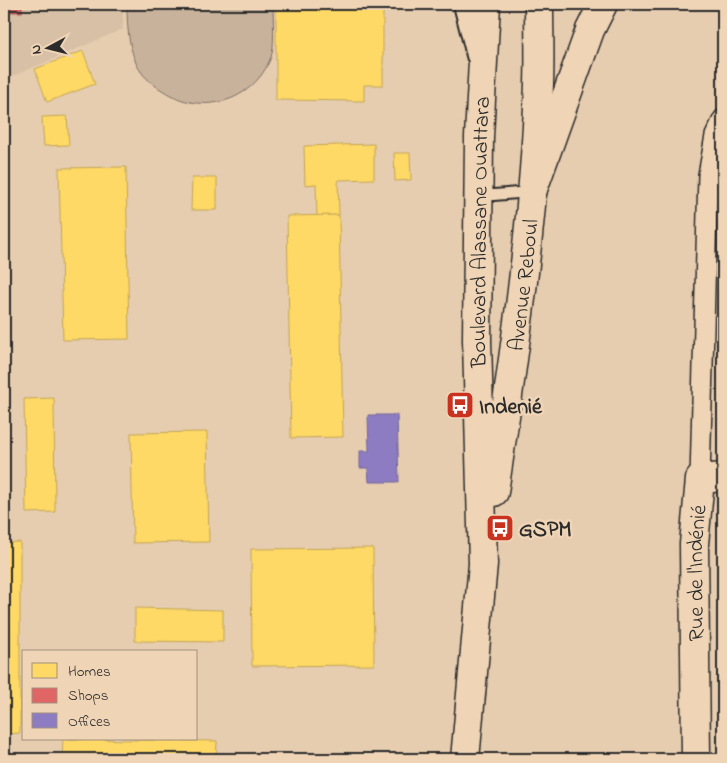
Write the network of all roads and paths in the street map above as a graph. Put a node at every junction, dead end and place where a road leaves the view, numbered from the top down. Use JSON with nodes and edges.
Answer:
{"nodes":[{"id":1,"x":466,"y":4,"type":"edge"},
{"id":2,"x":486,"y":4,"type":"edge"},
{"id":3,"x":539,"y":4,"type":"edge"},
{"id":4,"x":603,"y":4,"type":"edge"},
{"id":5,"x":482,"y":71,"type":"junction"},
{"id":6,"x":723,"y":119,"type":"edge"},
{"id":7,"x":532,"y":192,"type":"junction"},
{"id":8,"x":480,"y":196,"type":"junction"},
{"id":9,"x":712,"y":478,"type":"edge"},
{"id":10,"x":483,"y":564,"type":"junction"},
{"id":11,"x":465,"y":759,"type":"edge"},
{"id":12,"x":696,"y":759,"type":"edge"}],
"edges":[{"from":1,"to":5,"type":"street"},
{"from":2,"to":5,"type":"main road","name":"Boulevard Alassane Ouattara"},
{"from":3,"to":7,"type":"main road","name":"Avenue Reboul"},
{"from":4,"to":7,"type":"main road"},
{"from":5,"to":8,"type":"main road","name":"Boulevard Alassane Ouattara"},
{"from":6,"to":9,"type":"street","name":"Rue de l'Indénié"},
{"from":7,"to":8,"type":"lane"},
{"from":7,"to":10,"type":"main road","name":"Avenue Reboul"},
{"from":8,"to":10,"type":"main road","name":"Boulevard Alassane Ouattara"},
{"from":9,"to":12,"type":"main road","name":"Rue de l'Indénié"},
{"from":10,"to":11,"type":"main road","name":"Boulevard Alassane Ouattara"}]}
